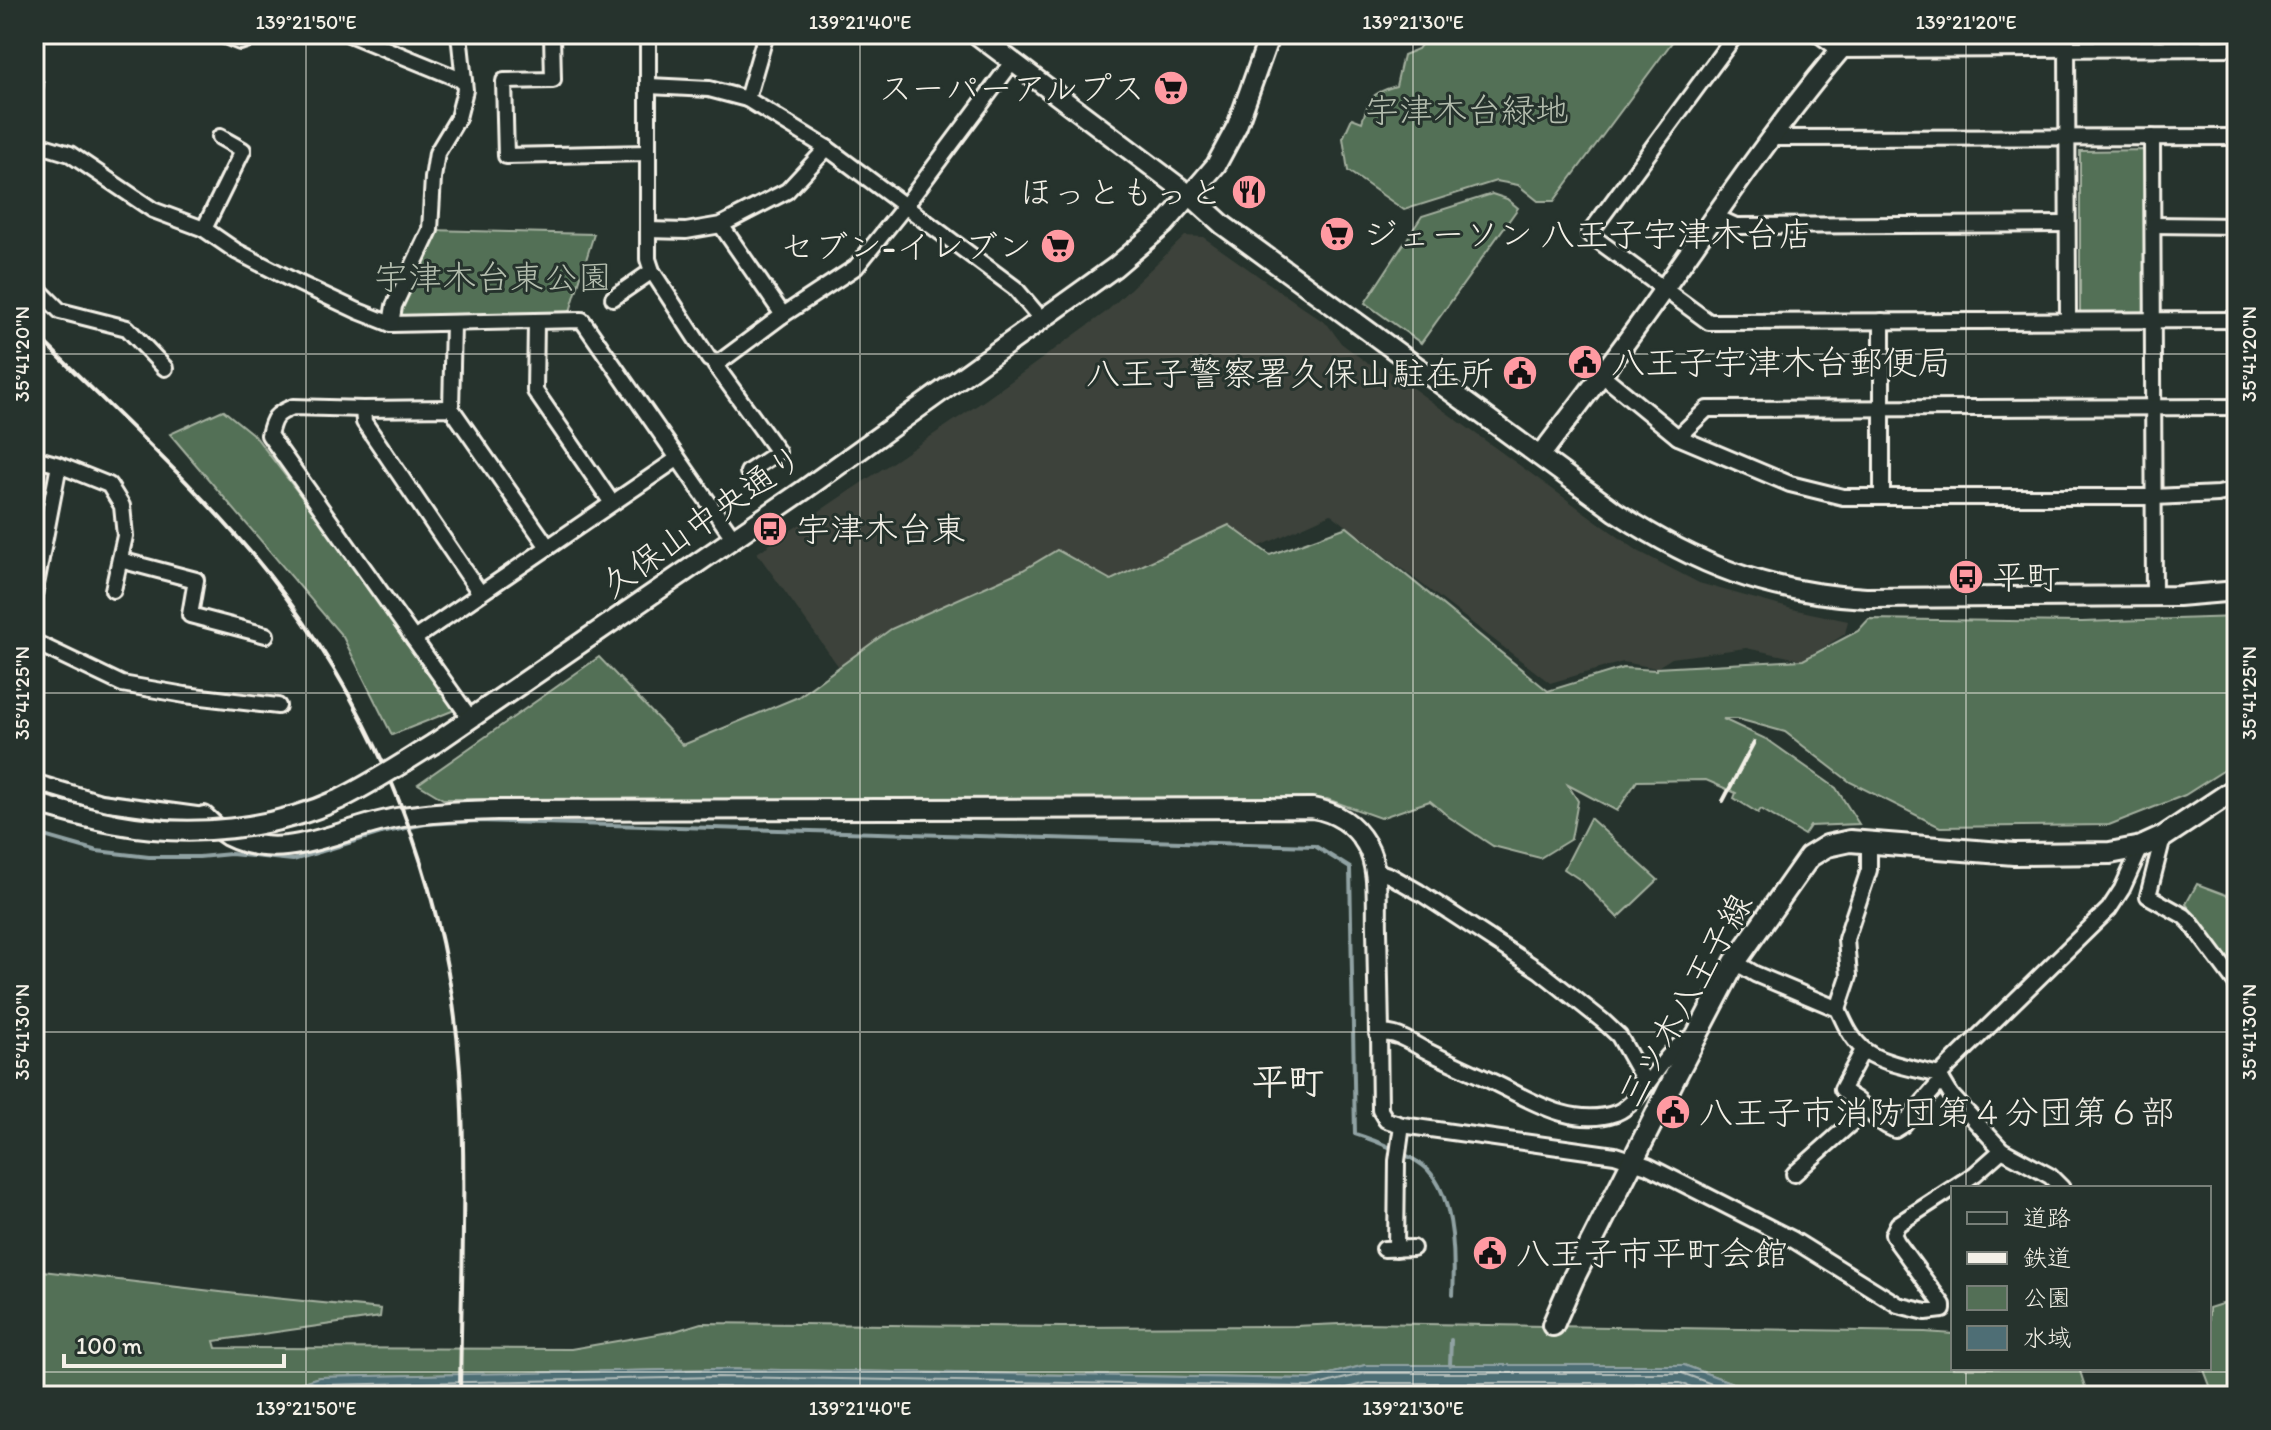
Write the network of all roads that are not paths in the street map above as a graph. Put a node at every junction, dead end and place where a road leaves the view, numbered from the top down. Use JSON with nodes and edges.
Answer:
{"nodes":[{"id":1,"x":220,"y":34,"type":"edge"},
{"id":2,"x":263,"y":34,"type":"edge"},
{"id":3,"x":459,"y":34,"type":"edge"},
{"id":4,"x":552,"y":34,"type":"edge"},
{"id":5,"x":648,"y":34,"type":"edge"},
{"id":6,"x":766,"y":34,"type":"edge"},
{"id":7,"x":976,"y":34,"type":"edge"},
{"id":8,"x":1270,"y":34,"type":"edge"},
{"id":9,"x":1736,"y":34,"type":"edge"},
{"id":10,"x":1818,"y":34,"type":"edge"},
{"id":11,"x":1854,"y":34,"type":"edge"},
{"id":12,"x":354,"y":35,"type":"edge"},
{"id":13,"x":2067,"y":42,"type":"edge"},
{"id":14,"x":2237,"y":48,"type":"edge"},
{"id":15,"x":1840,"y":50,"type":"junction"},
{"id":16,"x":1013,"y":61,"type":"junction"},
{"id":17,"x":464,"y":81,"type":"junction"},
{"id":18,"x":649,"y":86,"type":"junction"},
{"id":19,"x":747,"y":99,"type":"junction"},
{"id":20,"x":2066,"y":136,"type":"junction"},
{"id":21,"x":220,"y":137,"type":"dead end"},
{"id":22,"x":2152,"y":137,"type":"junction"},
{"id":23,"x":2237,"y":137,"type":"edge"},
{"id":24,"x":1771,"y":138,"type":"junction"},
{"id":25,"x":34,"y":143,"type":"edge"},
{"id":26,"x":827,"y":148,"type":"junction"},
{"id":27,"x":648,"y":153,"type":"junction"},
{"id":28,"x":1191,"y":196,"type":"junction"},
{"id":29,"x":905,"y":206,"type":"junction"},
{"id":30,"x":1714,"y":216,"type":"junction"},
{"id":31,"x":2067,"y":224,"type":"junction"},
{"id":32,"x":721,"y":225,"type":"junction"},
{"id":33,"x":2153,"y":225,"type":"junction"},
{"id":34,"x":2237,"y":226,"type":"edge"},
{"id":35,"x":204,"y":229,"type":"junction"},
{"id":36,"x":648,"y":230,"type":"junction"},
{"id":37,"x":652,"y":271,"type":"junction"},
{"id":38,"x":34,"y":285,"type":"edge"},
{"id":39,"x":1664,"y":290,"type":"junction"},
{"id":40,"x":613,"y":298,"type":"dead end"},
{"id":41,"x":783,"y":315,"type":"junction"},
{"id":42,"x":1042,"y":320,"type":"junction"},
{"id":43,"x":2068,"y":320,"type":"junction"},
{"id":44,"x":2153,"y":320,"type":"junction"},
{"id":45,"x":2237,"y":320,"type":"edge"},
{"id":46,"x":1882,"y":321,"type":"junction"},
{"id":47,"x":536,"y":322,"type":"junction"},
{"id":48,"x":391,"y":324,"type":"junction"},
{"id":49,"x":453,"y":324,"type":"junction"},
{"id":50,"x":715,"y":362,"type":"junction"},
{"id":51,"x":165,"y":368,"type":"dead end"},
{"id":52,"x":1601,"y":374,"type":"junction"},
{"id":53,"x":2237,"y":407,"type":"edge"},
{"id":54,"x":451,"y":408,"type":"junction"},
{"id":55,"x":1882,"y":408,"type":"junction"},
{"id":56,"x":2154,"y":408,"type":"junction"},
{"id":57,"x":363,"y":409,"type":"junction"},
{"id":58,"x":1678,"y":437,"type":"junction"},
{"id":59,"x":1540,"y":456,"type":"junction"},
{"id":60,"x":34,"y":458,"type":"edge"},
{"id":61,"x":677,"y":459,"type":"junction"},
{"id":62,"x":59,"y":465,"type":"junction"},
{"id":63,"x":748,"y":472,"type":"dead end"},
{"id":64,"x":2237,"y":490,"type":"edge"},
{"id":65,"x":1882,"y":496,"type":"junction"},
{"id":66,"x":2154,"y":497,"type":"junction"},
{"id":67,"x":612,"y":503,"type":"junction"},
{"id":68,"x":734,"y":539,"type":"junction"},
{"id":69,"x":548,"y":547,"type":"junction"},
{"id":70,"x":120,"y":560,"type":"junction"},
{"id":71,"x":113,"y":590,"type":"dead end"},
{"id":72,"x":2237,"y":591,"type":"edge"},
{"id":73,"x":480,"y":593,"type":"junction"},
{"id":74,"x":34,"y":595,"type":"edge"},
{"id":75,"x":2154,"y":597,"type":"junction"},
{"id":76,"x":266,"y":635,"type":"dead end"},
{"id":77,"x":414,"y":639,"type":"junction"},
{"id":78,"x":34,"y":642,"type":"edge"},
{"id":79,"x":278,"y":706,"type":"dead end"},
{"id":80,"x":470,"y":718,"type":"junction"},
{"id":81,"x":34,"y":782,"type":"edge"},
{"id":82,"x":2237,"y":788,"type":"edge"},
{"id":83,"x":34,"y":803,"type":"edge"},
{"id":84,"x":204,"y":816,"type":"joint"},
{"id":85,"x":2163,"y":837,"type":"junction"},
{"id":86,"x":1869,"y":842,"type":"junction"},
{"id":87,"x":2141,"y":847,"type":"junction"},
{"id":88,"x":1374,"y":870,"type":"junction"},
{"id":89,"x":1735,"y":962,"type":"junction"},
{"id":90,"x":2237,"y":985,"type":"edge"},
{"id":91,"x":1838,"y":1009,"type":"junction"},
{"id":92,"x":1379,"y":1033,"type":"junction"},
{"id":93,"x":1697,"y":1034,"type":"junction"},
{"id":94,"x":1863,"y":1050,"type":"junction"},
{"id":95,"x":1940,"y":1077,"type":"junction"},
{"id":96,"x":1646,"y":1084,"type":"junction"},
{"id":97,"x":1866,"y":1110,"type":"junction"},
{"id":98,"x":1401,"y":1130,"type":"junction"},
{"id":99,"x":2002,"y":1150,"type":"junction"},
{"id":100,"x":1633,"y":1161,"type":"junction"},
{"id":101,"x":1794,"y":1174,"type":"dead end"},
{"id":102,"x":1957,"y":1186,"type":"edge"},
{"id":103,"x":2060,"y":1186,"type":"edge"},
{"id":104,"x":1951,"y":1190,"type":"edge"},
{"id":105,"x":1413,"y":1248,"type":"dead end"},
{"id":106,"x":1553,"y":1325,"type":"dead end"}],
"edges":[{"from":1,"to":2,"type":"street"},
{"from":3,"to":17,"type":"street"},
{"from":4,"to":27,"type":"street"},
{"from":5,"to":18,"type":"street"},
{"from":6,"to":19,"type":"street"},
{"from":7,"to":16,"type":"street"},
{"from":8,"to":28,"type":"street","name":"久保山中央通り"},
{"from":9,"to":39,"type":"street"},
{"from":10,"to":15,"type":"street"},
{"from":11,"to":15,"type":"street"},
{"from":12,"to":17,"type":"street"},
{"from":13,"to":14,"type":"street"},
{"from":13,"to":15,"type":"street"},
{"from":13,"to":20,"type":"street"},
{"from":15,"to":24,"type":"street"},
{"from":16,"to":28,"type":"street"},
{"from":16,"to":29,"type":"street"},
{"from":17,"to":48,"type":"street"},
{"from":18,"to":19,"type":"street"},
{"from":18,"to":27,"type":"street"},
{"from":19,"to":26,"type":"street"},
{"from":20,"to":22,"type":"street"},
{"from":20,"to":24,"type":"street"},
{"from":20,"to":31,"type":"street"},
{"from":21,"to":35,"type":"street"},
{"from":22,"to":23,"type":"street"},
{"from":22,"to":33,"type":"street"},
{"from":24,"to":30,"type":"street"},
{"from":25,"to":35,"type":"street"},
{"from":26,"to":29,"type":"street"},
{"from":26,"to":32,"type":"street"},
{"from":27,"to":36,"type":"street"},
{"from":28,"to":42,"type":"street","name":"久保山中央通り"},
{"from":28,"to":59,"type":"street"},
{"from":29,"to":41,"type":"street"},
{"from":29,"to":42,"type":"street"},
{"from":30,"to":31,"type":"street"},
{"from":30,"to":39,"type":"street"},
{"from":31,"to":43,"type":"street"},
{"from":32,"to":36,"type":"street"},
{"from":32,"to":41,"type":"street"},
{"from":33,"to":34,"type":"street"},
{"from":33,"to":44,"type":"street"},
{"from":35,"to":48,"type":"street"},
{"from":36,"to":37,"type":"street"},
{"from":37,"to":40,"type":"street"},
{"from":37,"to":50,"type":"street"},
{"from":38,"to":51,"type":"street"},
{"from":39,"to":46,"type":"street"},
{"from":39,"to":52,"type":"street"},
{"from":41,"to":50,"type":"street"},
{"from":42,"to":68,"type":"street","name":"久保山中央通り"},
{"from":43,"to":44,"type":"street"},
{"from":43,"to":46,"type":"street"},
{"from":44,"to":45,"type":"street"},
{"from":44,"to":56,"type":"street"},
{"from":46,"to":55,"type":"street"},
{"from":47,"to":49,"type":"street"},
{"from":47,"to":61,"type":"street"},
{"from":47,"to":67,"type":"street"},
{"from":48,"to":49,"type":"street"},
{"from":49,"to":54,"type":"street"},
{"from":50,"to":63,"type":"street"},
{"from":52,"to":58,"type":"street"},
{"from":52,"to":59,"type":"street"},
{"from":53,"to":56,"type":"street"},
{"from":54,"to":57,"type":"street"},
{"from":54,"to":69,"type":"street"},
{"from":55,"to":56,"type":"street"},
{"from":55,"to":58,"type":"street"},
{"from":55,"to":65,"type":"street"},
{"from":56,"to":66,"type":"street"},
{"from":57,"to":73,"type":"street"},
{"from":57,"to":77,"type":"street"},
{"from":58,"to":65,"type":"street"},
{"from":59,"to":75,"type":"street"},
{"from":60,"to":62,"type":"street"},
{"from":61,"to":67,"type":"street"},
{"from":61,"to":68,"type":"street"},
{"from":62,"to":70,"type":"street"},
{"from":62,"to":74,"type":"street"},
{"from":64,"to":66,"type":"street"},
{"from":65,"to":66,"type":"street"},
{"from":66,"to":75,"type":"street"},
{"from":67,"to":69,"type":"street"},
{"from":68,"to":80,"type":"street","name":"久保山中央通り"},
{"from":69,"to":73,"type":"street"},
{"from":70,"to":71,"type":"street"},
{"from":70,"to":76,"type":"street"},
{"from":72,"to":75,"type":"street"},
{"from":73,"to":77,"type":"street"},
{"from":77,"to":80,"type":"street"},
{"from":78,"to":79,"type":"street"},
{"from":80,"to":83,"type":"street","name":"久保山中央通り","bridge":true},
{"from":81,"to":84,"type":"street"},
{"from":82,"to":85,"type":"main road","name":"三ツ木八王子線"},
{"from":84,"to":88,"type":"street"},
{"from":85,"to":87,"type":"main road","name":"三ツ木八王子線"},
{"from":85,"to":90,"type":"street"},
{"from":86,"to":87,"type":"main road","name":"三ツ木八王子線"},
{"from":86,"to":89,"type":"main road","name":"三ツ木八王子線"},
{"from":86,"to":91,"type":"street"},
{"from":87,"to":95,"type":"street"},
{"from":88,"to":92,"type":"street"},
{"from":88,"to":96,"type":"street"},
{"from":89,"to":91,"type":"street"},
{"from":89,"to":93,"type":"main road","name":"三ツ木八王子線"},
{"from":91,"to":94,"type":"street"},
{"from":92,"to":96,"type":"street"},
{"from":92,"to":98,"type":"street"},
{"from":93,"to":96,"type":"street"},
{"from":93,"to":100,"type":"main road","name":"三ツ木八王子線"},
{"from":94,"to":95,"type":"street"},
{"from":94,"to":97,"type":"street"},
{"from":95,"to":97,"type":"street"},
{"from":95,"to":99,"type":"street"},
{"from":97,"to":101,"type":"street"},
{"from":98,"to":100,"type":"street"},
{"from":98,"to":105,"type":"street"},
{"from":99,"to":102,"type":"street"},
{"from":99,"to":103,"type":"street"},
{"from":100,"to":104,"type":"street"},
{"from":100,"to":106,"type":"main road","name":"三ツ木八王子線"}]}
